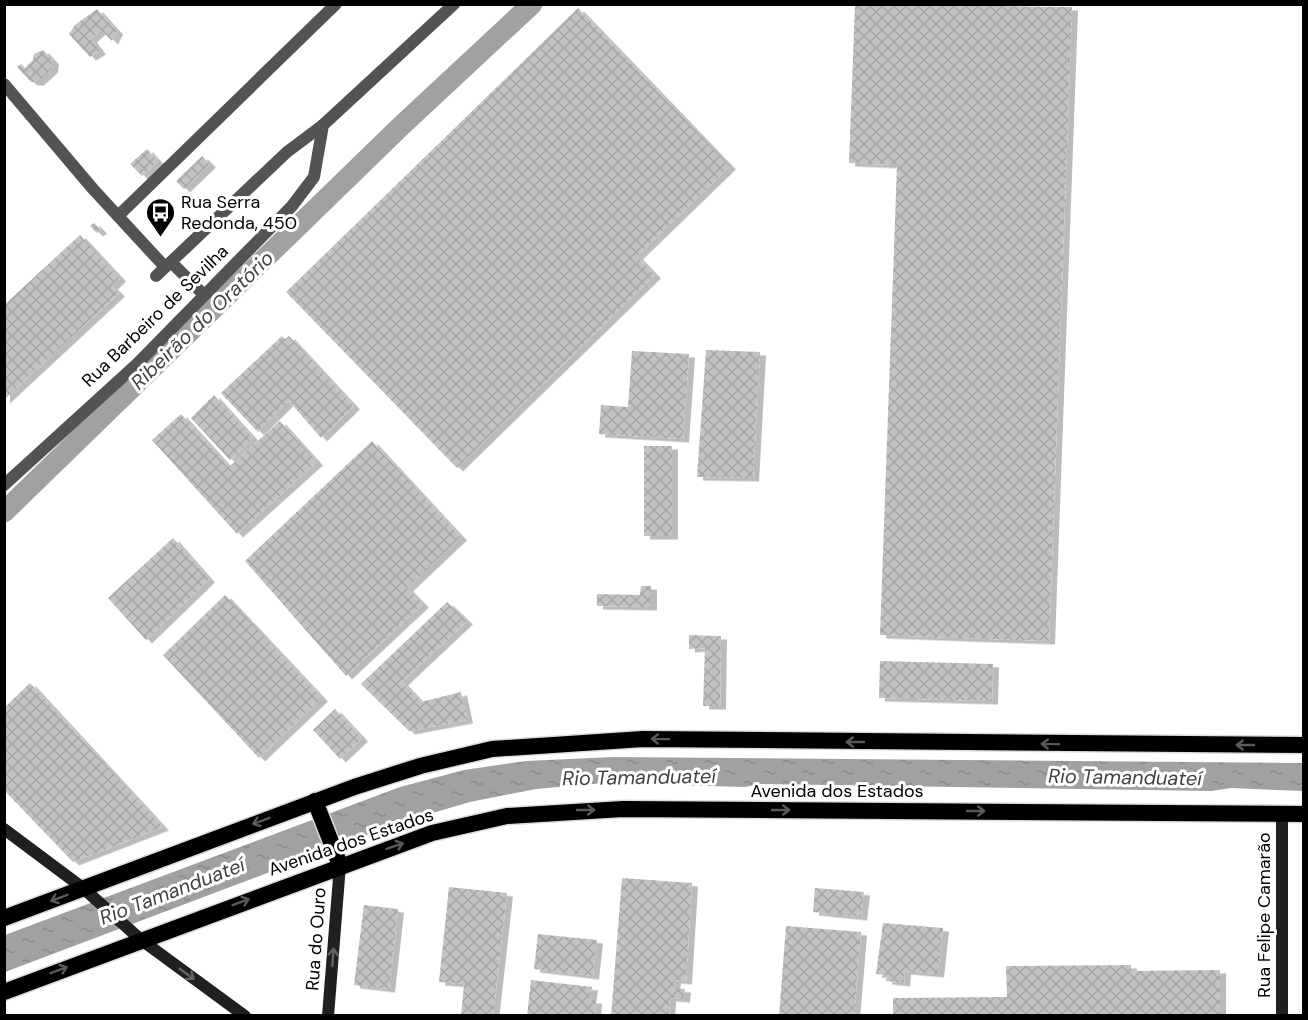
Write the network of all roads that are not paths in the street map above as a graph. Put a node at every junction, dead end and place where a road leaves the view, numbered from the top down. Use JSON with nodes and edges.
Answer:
{"nodes":[{"id":1,"x":336,"y":4,"type":"edge"},
{"id":2,"x":454,"y":4,"type":"edge"},
{"id":3,"x":4,"y":84,"type":"edge"},
{"id":4,"x":323,"y":125,"type":"junction"},
{"id":5,"x":118,"y":216,"type":"junction"},
{"id":6,"x":164,"y":268,"type":"junction"},
{"id":7,"x":204,"y":295,"type":"junction"},
{"id":8,"x":4,"y":485,"type":"edge"},
{"id":9,"x":1304,"y":745,"type":"edge"},
{"id":10,"x":318,"y":808,"type":"junction"},
{"id":11,"x":1282,"y":814,"type":"junction"},
{"id":12,"x":1304,"y":814,"type":"edge"},
{"id":13,"x":4,"y":829,"type":"edge"},
{"id":14,"x":337,"y":859,"type":"junction"},
{"id":15,"x":88,"y":892,"type":"junction"},
{"id":16,"x":4,"y":918,"type":"edge"},
{"id":17,"x":134,"y":934,"type":"junction"},
{"id":18,"x":4,"y":992,"type":"edge"},
{"id":19,"x":245,"y":1016,"type":"edge"},
{"id":20,"x":328,"y":1016,"type":"edge"},
{"id":21,"x":1282,"y":1016,"type":"edge"}],
"edges":[{"from":1,"to":5,"type":"street"},
{"from":2,"to":4,"type":"street"},
{"from":3,"to":5,"type":"street"},
{"from":4,"to":6,"type":"street"},
{"from":4,"to":7,"type":"street","name":"Rua Barbeiro de Sevilha"},
{"from":5,"to":6,"type":"street"},
{"from":6,"to":7,"type":"street"},
{"from":7,"to":8,"type":"street","name":"Rua Barbeiro de Sevilha"},
{"from":9,"to":10,"type":"highway","one_way":true},
{"from":10,"to":14,"type":"highway"},
{"from":10,"to":15,"type":"highway","one_way":true},
{"from":11,"to":12,"type":"highway","name":"Avenida dos Estados"},
{"from":14,"to":11,"type":"highway","name":"Avenida dos Estados","one_way":true},
{"from":11,"to":21,"type":"main road","name":"Rua Felipe Camarão"},
{"from":13,"to":15,"type":"main road"},
{"from":17,"to":14,"type":"highway","name":"Avenida dos Estados","one_way":true},
{"from":20,"to":14,"type":"main road","name":"Rua do Ouro","one_way":true},
{"from":15,"to":16,"type":"highway","one_way":true},
{"from":15,"to":17,"type":"main road"},
{"from":18,"to":17,"type":"highway","name":"Avenida dos Estados","one_way":true},
{"from":17,"to":19,"type":"main road","one_way":true}]}
